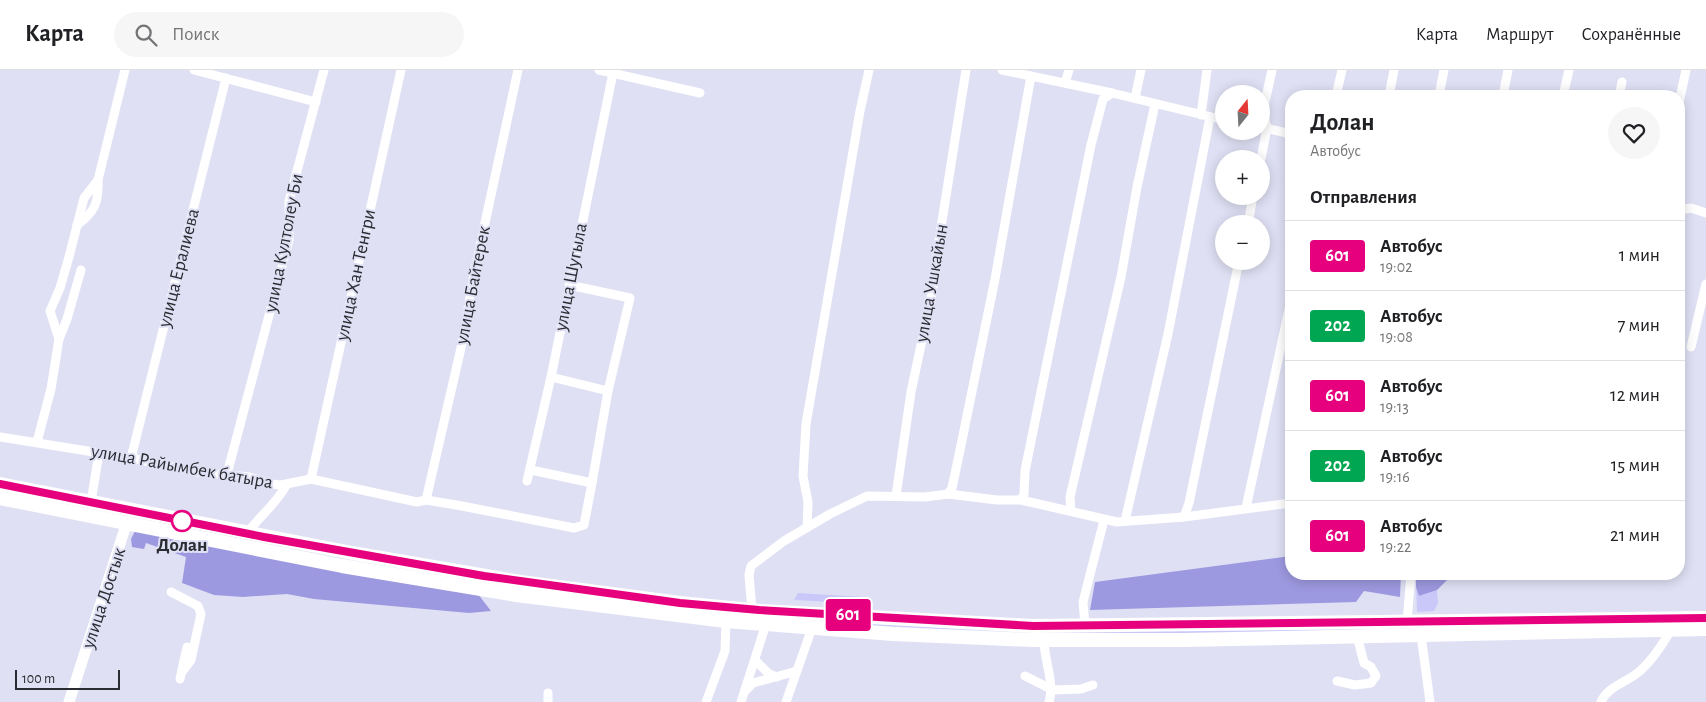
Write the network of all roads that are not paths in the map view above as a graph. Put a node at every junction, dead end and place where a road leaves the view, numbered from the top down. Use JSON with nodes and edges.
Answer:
{"nodes":[{"id":1,"x":125,"y":70,"type":"edge"},
{"id":2,"x":194,"y":70,"type":"edge"},
{"id":3,"x":324,"y":70,"type":"edge"},
{"id":4,"x":400,"y":70,"type":"edge"},
{"id":5,"x":518,"y":70,"type":"edge"},
{"id":6,"x":599,"y":70,"type":"edge"},
{"id":7,"x":869,"y":70,"type":"edge"},
{"id":8,"x":966,"y":70,"type":"edge"},
{"id":9,"x":1002,"y":70,"type":"edge"},
{"id":10,"x":1069,"y":70,"type":"edge"},
{"id":11,"x":1141,"y":70,"type":"edge"},
{"id":12,"x":1207,"y":70,"type":"edge"},
{"id":13,"x":1272,"y":70,"type":"edge"},
{"id":14,"x":1342,"y":70,"type":"edge"},
{"id":15,"x":1394,"y":70,"type":"edge"},
{"id":16,"x":1444,"y":70,"type":"edge"},
{"id":17,"x":1508,"y":70,"type":"edge"},
{"id":18,"x":1569,"y":70,"type":"edge"},
{"id":19,"x":1686,"y":70,"type":"edge"},
{"id":20,"x":613,"y":73,"type":"junction"},
{"id":21,"x":1031,"y":76,"type":"junction"},
{"id":22,"x":226,"y":78,"type":"junction"},
{"id":23,"x":1622,"y":82,"type":"dead end"},
{"id":24,"x":1065,"y":83,"type":"junction"},
{"id":25,"x":1269,"y":85,"type":"edge"},
{"id":26,"x":1337,"y":90,"type":"edge"},
{"id":27,"x":1390,"y":90,"type":"edge"},
{"id":28,"x":1440,"y":90,"type":"edge"},
{"id":29,"x":1504,"y":90,"type":"edge"},
{"id":30,"x":1564,"y":90,"type":"edge"},
{"id":31,"x":1620,"y":90,"type":"edge"},
{"id":32,"x":1682,"y":90,"type":"edge"},
{"id":33,"x":700,"y":93,"type":"dead end"},
{"id":34,"x":1112,"y":93,"type":"junction"},
{"id":35,"x":1135,"y":98,"type":"junction"},
{"id":36,"x":316,"y":102,"type":"junction"},
{"id":37,"x":1155,"y":104,"type":"junction"},
{"id":38,"x":1205,"y":116,"type":"junction"},
{"id":39,"x":1215,"y":118,"type":"edge"},
{"id":40,"x":1270,"y":129,"type":"edge"},
{"id":41,"x":1285,"y":133,"type":"edge"},
{"id":42,"x":98,"y":180,"type":"junction"},
{"id":43,"x":1685,"y":209,"type":"edge"},
{"id":44,"x":1706,"y":212,"type":"edge"},
{"id":45,"x":77,"y":225,"type":"junction"},
{"id":46,"x":81,"y":270,"type":"dead end"},
{"id":47,"x":1237,"y":270,"type":"edge"},
{"id":48,"x":1706,"y":284,"type":"edge"},
{"id":49,"x":569,"y":285,"type":"junction"},
{"id":50,"x":55,"y":324,"type":"junction"},
{"id":51,"x":66,"y":324,"type":"junction"},
{"id":52,"x":1285,"y":328,"type":"edge"},
{"id":53,"x":59,"y":339,"type":"junction"},
{"id":54,"x":1691,"y":347,"type":"dead end"},
{"id":55,"x":551,"y":377,"type":"junction"},
{"id":56,"x":608,"y":391,"type":"junction"},
{"id":57,"x":0,"y":437,"type":"edge"},
{"id":58,"x":37,"y":442,"type":"junction"},
{"id":59,"x":99,"y":453,"type":"junction"},
{"id":60,"x":130,"y":458,"type":"junction"},
{"id":61,"x":531,"y":470,"type":"junction"},
{"id":62,"x":227,"y":474,"type":"junction"},
{"id":63,"x":311,"y":479,"type":"junction"},
{"id":64,"x":527,"y":481,"type":"dead end"},
{"id":65,"x":592,"y":483,"type":"junction"},
{"id":66,"x":287,"y":484,"type":"junction"},
{"id":67,"x":948,"y":494,"type":"junction"},
{"id":68,"x":0,"y":495,"type":"edge"},
{"id":69,"x":896,"y":496,"type":"junction"},
{"id":70,"x":426,"y":500,"type":"junction"},
{"id":71,"x":1021,"y":500,"type":"junction"},
{"id":72,"x":91,"y":502,"type":"junction"},
{"id":73,"x":1285,"y":504,"type":"edge"},
{"id":74,"x":1246,"y":508,"type":"junction"},
{"id":75,"x":1071,"y":511,"type":"junction"},
{"id":76,"x":1184,"y":517,"type":"junction"},
{"id":77,"x":1104,"y":520,"type":"junction"},
{"id":78,"x":1125,"y":521,"type":"junction"},
{"id":79,"x":127,"y":522,"type":"junction"},
{"id":80,"x":806,"y":528,"type":"junction"},
{"id":81,"x":247,"y":533,"type":"junction"},
{"id":82,"x":1410,"y":580,"type":"edge"},
{"id":83,"x":171,"y":592,"type":"dead end"},
{"id":84,"x":760,"y":617,"type":"junction"},
{"id":85,"x":1706,"y":618,"type":"edge"},
{"id":86,"x":726,"y":621,"type":"junction"},
{"id":87,"x":1407,"y":622,"type":"junction"},
{"id":88,"x":1673,"y":624,"type":"junction"},
{"id":89,"x":1086,"y":625,"type":"junction"},
{"id":90,"x":812,"y":628,"type":"junction"},
{"id":91,"x":1706,"y":629,"type":"edge"},
{"id":92,"x":1422,"y":635,"type":"junction"},
{"id":93,"x":1357,"y":636,"type":"junction"},
{"id":94,"x":1044,"y":640,"type":"junction"},
{"id":95,"x":187,"y":647,"type":"dead end"},
{"id":96,"x":755,"y":660,"type":"junction"},
{"id":97,"x":797,"y":671,"type":"junction"},
{"id":98,"x":1024,"y":676,"type":"dead end"},
{"id":99,"x":778,"y":677,"type":"junction"},
{"id":100,"x":1337,"y":681,"type":"dead end"},
{"id":101,"x":1093,"y":685,"type":"dead end"},
{"id":102,"x":1053,"y":690,"type":"junction"},
{"id":103,"x":745,"y":691,"type":"junction"},
{"id":104,"x":69,"y":702,"type":"edge"},
{"id":105,"x":706,"y":702,"type":"edge"},
{"id":106,"x":741,"y":702,"type":"edge"},
{"id":107,"x":786,"y":702,"type":"edge"},
{"id":108,"x":1049,"y":702,"type":"edge"},
{"id":109,"x":1430,"y":702,"type":"edge"},
{"id":110,"x":1601,"y":702,"type":"edge"}],
"edges":[{"from":1,"to":42,"type":"street"},
{"from":2,"to":22,"type":"street"},
{"from":3,"to":36,"type":"street","name":"улица Култолеу Би"},
{"from":4,"to":63,"type":"street","name":"улица Хан Тенгри"},
{"from":5,"to":70,"type":"street","name":"улица Байтерек"},
{"from":6,"to":20,"type":"street"},
{"from":7,"to":80,"type":"street"},
{"from":8,"to":69,"type":"street","name":"улица Ушкайын"},
{"from":9,"to":21,"type":"street"},
{"from":10,"to":24,"type":"street"},
{"from":11,"to":35,"type":"street"},
{"from":12,"to":38,"type":"street"},
{"from":13,"to":25,"type":"street"},
{"from":14,"to":26,"type":"street"},
{"from":15,"to":27,"type":"street"},
{"from":16,"to":28,"type":"street"},
{"from":17,"to":29,"type":"street"},
{"from":18,"to":30,"type":"street"},
{"from":19,"to":32,"type":"street"},
{"from":20,"to":33,"type":"street"},
{"from":20,"to":49,"type":"street","name":"улица Шугыла"},
{"from":21,"to":24,"type":"street"},
{"from":21,"to":67,"type":"street"},
{"from":22,"to":36,"type":"street"},
{"from":22,"to":60,"type":"street","name":"улица Ералиева"},
{"from":23,"to":31,"type":"street"},
{"from":24,"to":34,"type":"street"},
{"from":34,"to":35,"type":"street"},
{"from":34,"to":71,"type":"street"},
{"from":35,"to":37,"type":"street"},
{"from":36,"to":62,"type":"street","name":"улица Култолеу Би"},
{"from":37,"to":38,"type":"street"},
{"from":37,"to":75,"type":"street"},
{"from":38,"to":39,"type":"street"},
{"from":38,"to":78,"type":"street"},
{"from":40,"to":41,"type":"street"},
{"from":42,"to":45,"type":"street"},
{"from":42,"to":45,"type":"street"},
{"from":43,"to":44,"type":"street"},
{"from":45,"to":50,"type":"street"},
{"from":46,"to":51,"type":"street"},
{"from":47,"to":76,"type":"street"},
{"from":48,"to":54,"type":"street"},
{"from":49,"to":55,"type":"street","name":"улица Шугыла"},
{"from":49,"to":56,"type":"street"},
{"from":50,"to":51,"type":"street"},
{"from":50,"to":53,"type":"street"},
{"from":51,"to":53,"type":"street"},
{"from":52,"to":74,"type":"street"},
{"from":53,"to":58,"type":"street"},
{"from":55,"to":56,"type":"street"},
{"from":55,"to":61,"type":"street","name":"улица Шугыла"},
{"from":56,"to":65,"type":"street"},
{"from":57,"to":58,"type":"street","name":"улица Райымбек батыра"},
{"from":58,"to":59,"type":"street","name":"улица Райымбек батыра"},
{"from":59,"to":60,"type":"street","name":"улица Райымбек батыра"},
{"from":59,"to":72,"type":"street"},
{"from":60,"to":62,"type":"street","name":"улица Райымбек батыра"},
{"from":61,"to":64,"type":"street","name":"улица Шугыла"},
{"from":61,"to":65,"type":"street"},
{"from":62,"to":66,"type":"street","name":"улица Райымбек батыра"},
{"from":63,"to":66,"type":"street","name":"улица Райымбек батыра"},
{"from":63,"to":70,"type":"street","name":"улица Райымбек батыра"},
{"from":65,"to":70,"type":"street","name":"улица Райымбек батыра"},
{"from":66,"to":81,"type":"street"},
{"from":67,"to":69,"type":"street"},
{"from":67,"to":71,"type":"street"},
{"from":68,"to":72,"type":"highway"},
{"from":68,"to":79,"type":"highway"},
{"from":69,"to":80,"type":"street"},
{"from":71,"to":75,"type":"street"},
{"from":72,"to":81,"type":"highway"},
{"from":73,"to":74,"type":"street"},
{"from":74,"to":76,"type":"street"},
{"from":75,"to":77,"type":"street"},
{"from":76,"to":78,"type":"street"},
{"from":77,"to":78,"type":"street"},
{"from":77,"to":89,"type":"street"},
{"from":79,"to":86,"type":"highway"},
{"from":79,"to":104,"type":"main road","name":"улица Достык"},
{"from":80,"to":84,"type":"street"},
{"from":81,"to":84,"type":"highway"},
{"from":82,"to":87,"type":"street"},
{"from":83,"to":95,"type":"street"},
{"from":84,"to":86,"type":"highway"},
{"from":84,"to":89,"type":"highway"},
{"from":84,"to":90,"type":"highway"},
{"from":84,"to":96,"type":"street"},
{"from":85,"to":88,"type":"highway"},
{"from":86,"to":105,"type":"street"},
{"from":87,"to":88,"type":"highway"},
{"from":87,"to":89,"type":"highway"},
{"from":88,"to":91,"type":"highway"},
{"from":88,"to":92,"type":"highway"},
{"from":88,"to":110,"type":"street"},
{"from":90,"to":94,"type":"highway"},
{"from":90,"to":97,"type":"street"},
{"from":92,"to":93,"type":"highway"},
{"from":92,"to":109,"type":"street"},
{"from":93,"to":94,"type":"highway"},
{"from":93,"to":100,"type":"street"},
{"from":94,"to":102,"type":"street"},
{"from":96,"to":99,"type":"street"},
{"from":96,"to":103,"type":"street"},
{"from":97,"to":99,"type":"street"},
{"from":97,"to":107,"type":"street"},
{"from":98,"to":102,"type":"street"},
{"from":99,"to":103,"type":"street"},
{"from":101,"to":102,"type":"street"},
{"from":102,"to":108,"type":"street"},
{"from":103,"to":106,"type":"street"}]}
